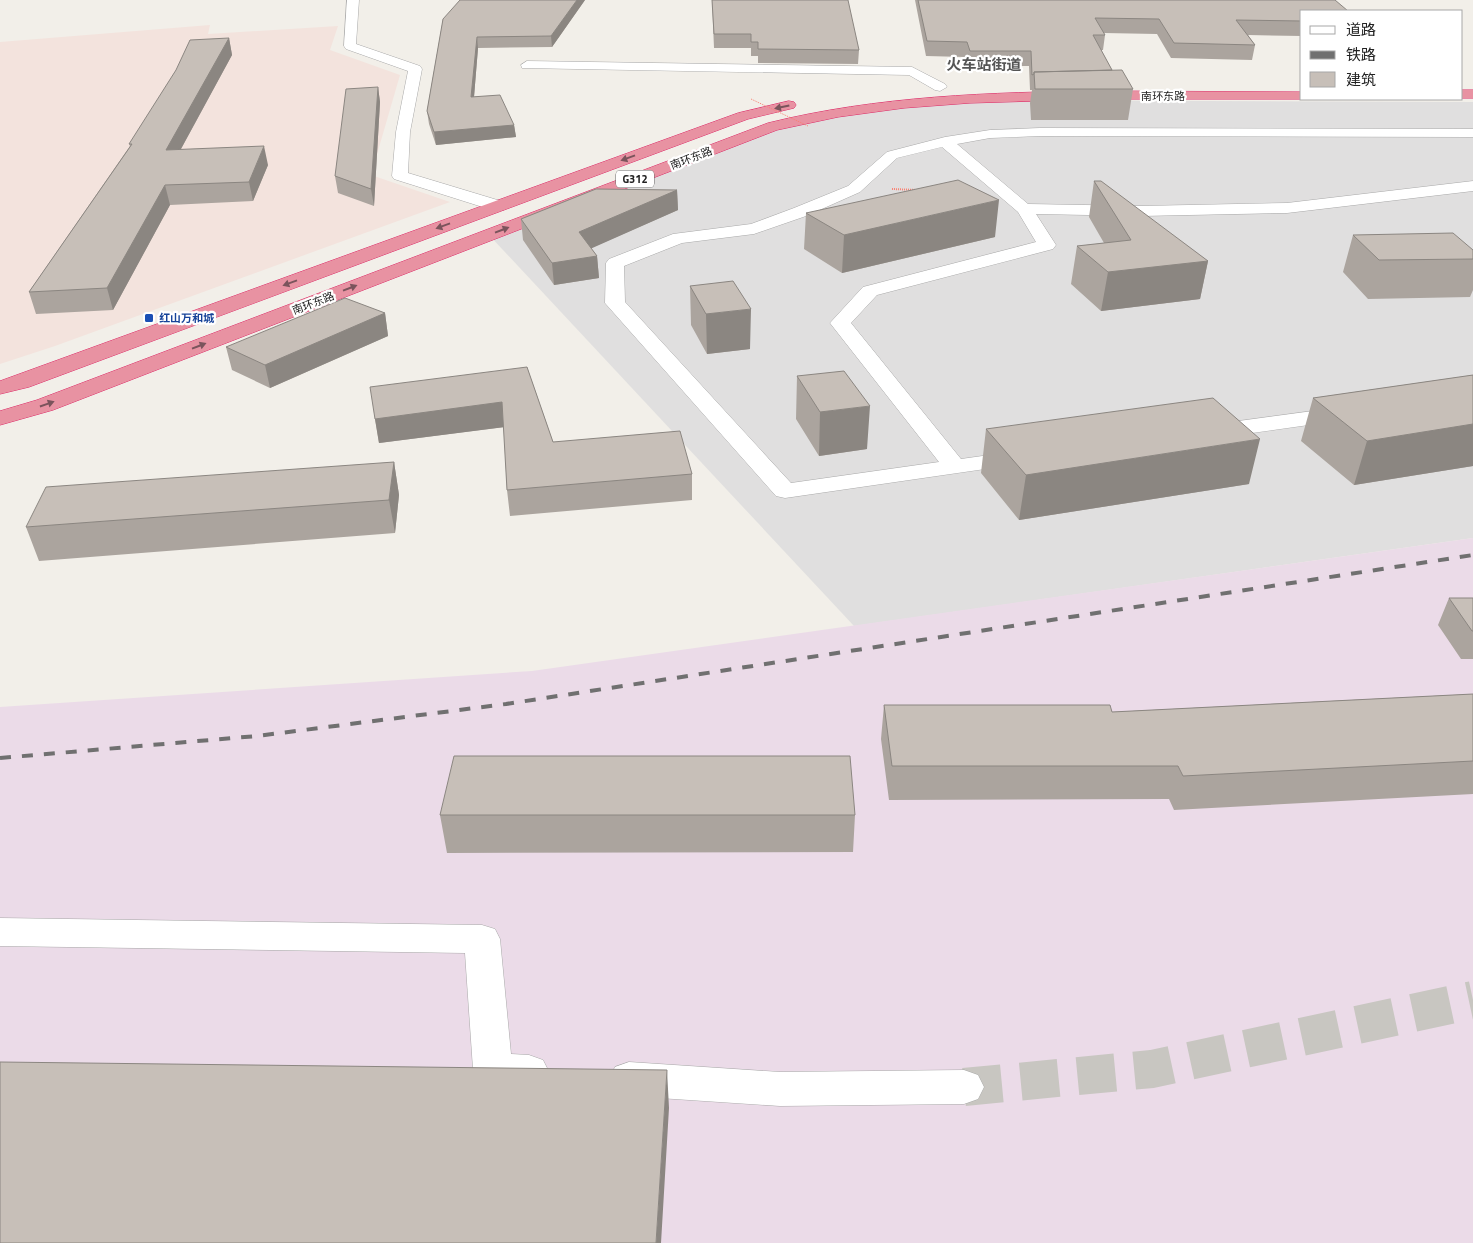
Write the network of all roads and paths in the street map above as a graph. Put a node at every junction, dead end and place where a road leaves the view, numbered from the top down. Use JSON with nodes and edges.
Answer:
{"nodes":[{"id":1,"x":353,"y":0,"type":"edge"},
{"id":2,"x":527,"y":65,"type":"dead end"},
{"id":3,"x":1300,"y":83,"type":"edge"},
{"id":4,"x":940,"y":87,"type":"junction"},
{"id":5,"x":1300,"y":96,"type":"edge"},
{"id":6,"x":751,"y":99,"type":"dead end"},
{"id":7,"x":808,"y":126,"type":"dead end"},
{"id":8,"x":1473,"y":133,"type":"edge"},
{"id":9,"x":945,"y":142,"type":"junction"},
{"id":10,"x":1473,"y":186,"type":"edge"},
{"id":11,"x":854,"y":189,"type":"junction"},
{"id":12,"x":924,"y":191,"type":"edge"},
{"id":13,"x":498,"y":206,"type":"junction"},
{"id":14,"x":1024,"y":209,"type":"junction"},
{"id":15,"x":0,"y":388,"type":"edge"},
{"id":16,"x":1365,"y":410,"type":"edge"},
{"id":17,"x":0,"y":418,"type":"edge"},
{"id":18,"x":1189,"y":435,"type":"edge"},
{"id":19,"x":1043,"y":455,"type":"edge"},
{"id":20,"x":955,"y":467,"type":"junction"},
{"id":21,"x":0,"y":932,"type":"edge"},
{"id":22,"x":964,"y":1087,"type":"tunnel mouth"}],
"edges":[{"from":1,"to":13,"type":"street"},
{"from":2,"to":4,"type":"street"},
{"from":3,"to":4,"type":"highway","name":"南环东路","number":"G312"},
{"from":4,"to":13,"type":"highway","name":"南环东路","number":"G312","one_way":true},
{"from":17,"to":5,"type":"highway","name":"南环东路","number":"G312","one_way":true},
{"from":6,"to":7,"type":"path","bridge":true},
{"from":8,"to":9,"type":"street"},
{"from":9,"to":11,"type":"street"},
{"from":9,"to":14,"type":"street"},
{"from":10,"to":14,"type":"street"},
{"from":11,"to":12,"type":"path"},
{"from":11,"to":20,"type":"street"},
{"from":13,"to":15,"type":"highway","name":"南环东路","number":"G312","one_way":true},
{"from":14,"to":20,"type":"street"},
{"from":16,"to":18,"type":"street"},
{"from":19,"to":20,"type":"street"},
{"from":21,"to":22,"type":"street"}]}
